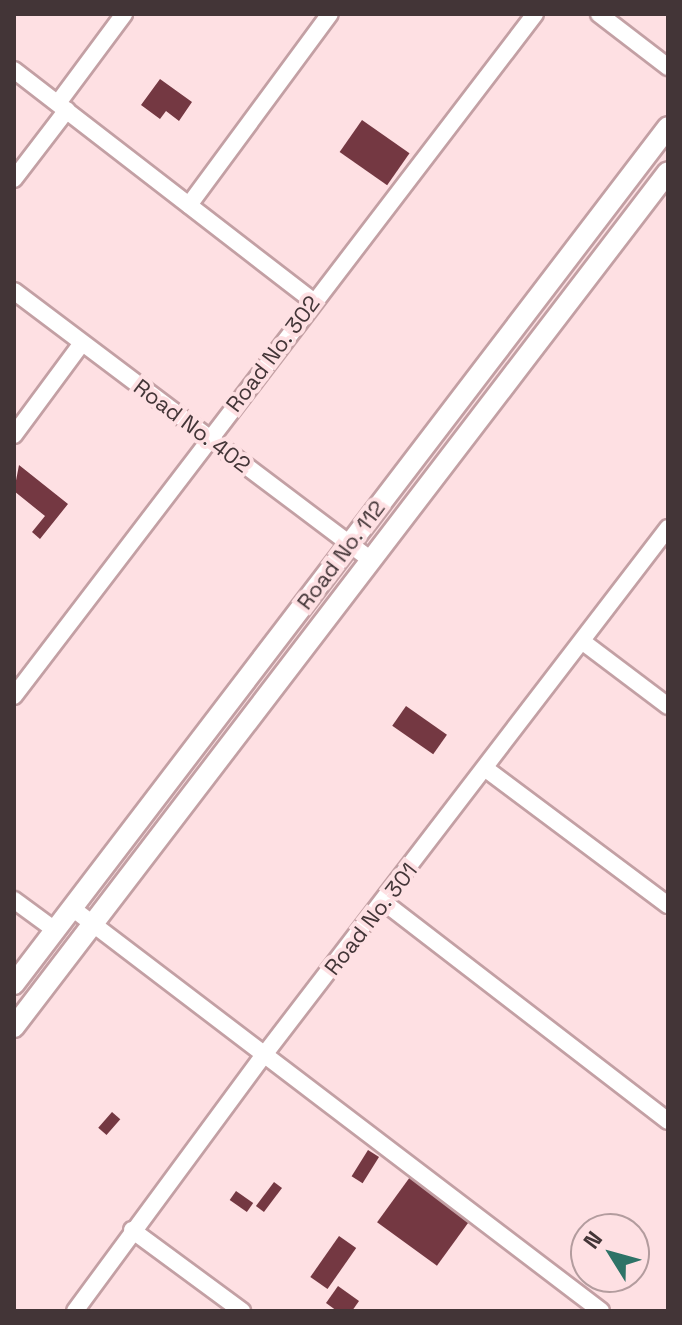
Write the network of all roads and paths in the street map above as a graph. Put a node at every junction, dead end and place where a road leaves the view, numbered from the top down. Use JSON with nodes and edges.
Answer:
{"nodes":[{"id":1,"x":124,"y":14,"type":"edge"},
{"id":2,"x":330,"y":14,"type":"edge"},
{"id":3,"x":535,"y":14,"type":"edge"},
{"id":4,"x":599,"y":14,"type":"edge"},
{"id":5,"x":668,"y":67,"type":"edge"},
{"id":6,"x":14,"y":70,"type":"edge"},
{"id":7,"x":62,"y":106,"type":"junction"},
{"id":8,"x":668,"y":127,"type":"edge"},
{"id":9,"x":668,"y":172,"type":"edge"},
{"id":10,"x":14,"y":179,"type":"edge"},
{"id":11,"x":189,"y":205,"type":"junction"},
{"id":12,"x":14,"y":291,"type":"edge"},
{"id":13,"x":313,"y":301,"type":"junction"},
{"id":14,"x":82,"y":343,"type":"junction"},
{"id":15,"x":14,"y":435,"type":"edge"},
{"id":16,"x":210,"y":439,"type":"junction"},
{"id":17,"x":668,"y":528,"type":"edge"},
{"id":18,"x":349,"y":544,"type":"junction"},
{"id":19,"x":371,"y":560,"type":"junction"},
{"id":20,"x":583,"y":642,"type":"junction"},
{"id":21,"x":14,"y":696,"type":"edge"},
{"id":22,"x":668,"y":706,"type":"edge"},
{"id":23,"x":486,"y":769,"type":"junction"},
{"id":24,"x":14,"y":900,"type":"edge"},
{"id":25,"x":385,"y":903,"type":"junction"},
{"id":26,"x":668,"y":905,"type":"edge"},
{"id":27,"x":72,"y":908,"type":"junction"},
{"id":28,"x":93,"y":924,"type":"junction"},
{"id":29,"x":55,"y":930,"type":"junction"},
{"id":30,"x":14,"y":984,"type":"edge"},
{"id":31,"x":14,"y":1027,"type":"edge"},
{"id":32,"x":264,"y":1055,"type":"junction"},
{"id":33,"x":668,"y":1121,"type":"edge"},
{"id":34,"x":132,"y":1230,"type":"junction"},
{"id":35,"x":75,"y":1311,"type":"edge"},
{"id":36,"x":242,"y":1311,"type":"edge"},
{"id":37,"x":601,"y":1311,"type":"edge"}],
"edges":[{"from":1,"to":7,"type":"street"},
{"from":2,"to":11,"type":"street"},
{"from":3,"to":13,"type":"street","name":"Road No. 302"},
{"from":4,"to":5,"type":"street"},
{"from":6,"to":7,"type":"street"},
{"from":7,"to":10,"type":"street"},
{"from":7,"to":11,"type":"street"},
{"from":8,"to":18,"type":"street","name":"Road No. 112"},
{"from":9,"to":19,"type":"street","name":"Road No. 112"},
{"from":11,"to":13,"type":"street"},
{"from":12,"to":14,"type":"street","name":"Road No. 402"},
{"from":13,"to":16,"type":"street","name":"Road No. 302"},
{"from":14,"to":15,"type":"street"},
{"from":14,"to":16,"type":"street","name":"Road No. 402"},
{"from":16,"to":18,"type":"street","name":"Road No. 402"},
{"from":16,"to":21,"type":"street","name":"Road No. 302"},
{"from":17,"to":20,"type":"street","name":"Road No. 301"},
{"from":18,"to":19,"type":"street","name":"Road No. 402"},
{"from":18,"to":27,"type":"street","name":"Road No. 112"},
{"from":19,"to":28,"type":"street","name":"Road No. 112"},
{"from":20,"to":22,"type":"street"},
{"from":20,"to":23,"type":"street","name":"Road No. 301"},
{"from":23,"to":25,"type":"street","name":"Road No. 301"},
{"from":23,"to":26,"type":"street"},
{"from":24,"to":29,"type":"street"},
{"from":25,"to":32,"type":"street","name":"Road No. 301"},
{"from":25,"to":33,"type":"street"},
{"from":27,"to":28,"type":"street"},
{"from":27,"to":29,"type":"street","name":"Road No. 112"},
{"from":28,"to":31,"type":"street","name":"Road No. 112"},
{"from":28,"to":32,"type":"street"},
{"from":29,"to":30,"type":"street","name":"Road No. 112"},
{"from":32,"to":34,"type":"street","name":"Road No. 301"},
{"from":32,"to":37,"type":"street"},
{"from":34,"to":35,"type":"street","name":"Road No. 301"},
{"from":34,"to":36,"type":"street"}]}
